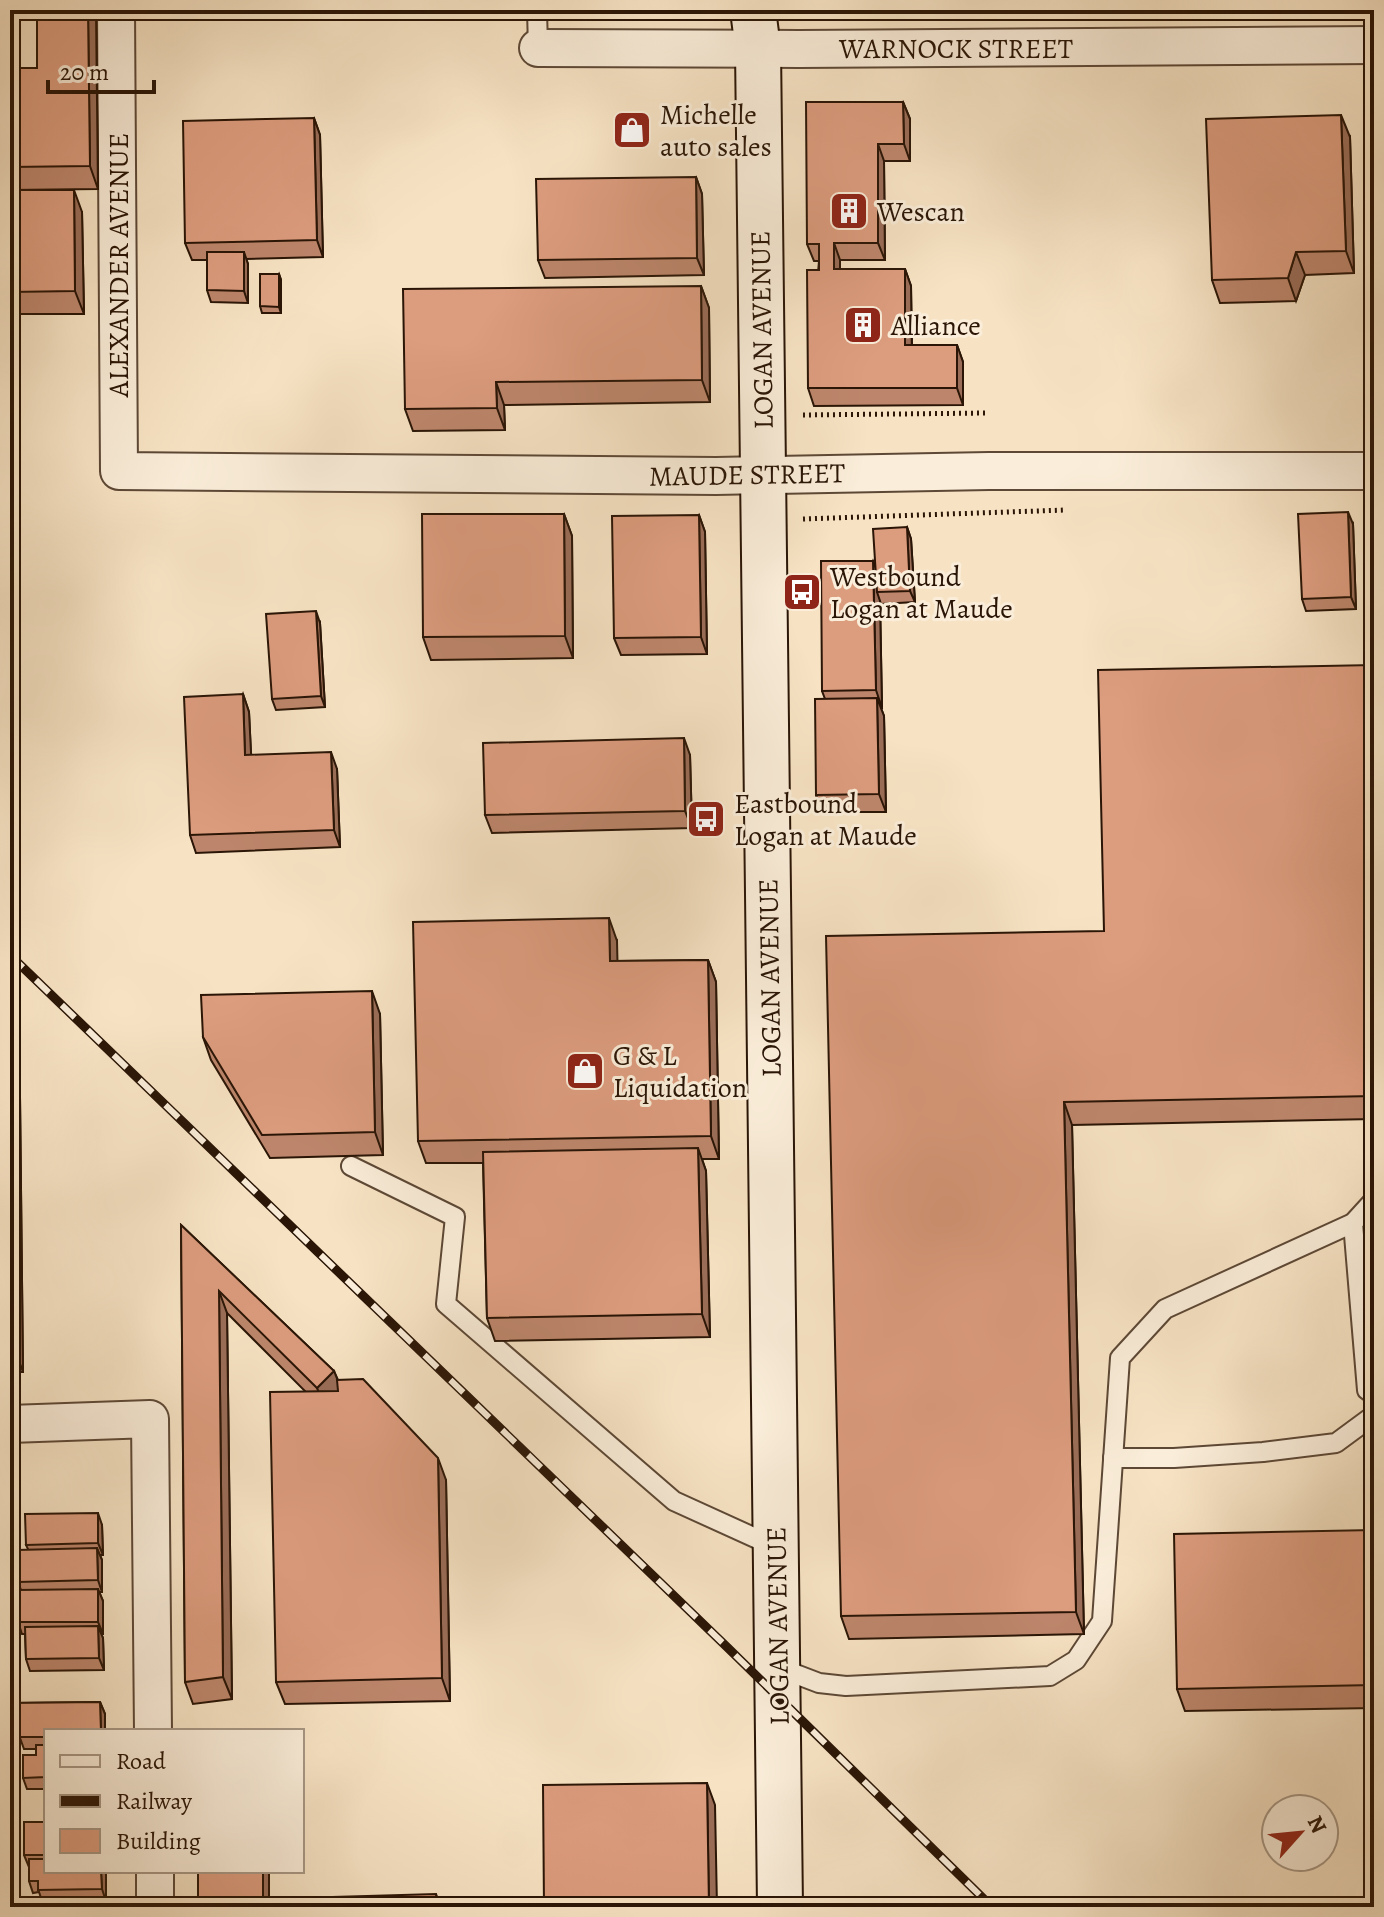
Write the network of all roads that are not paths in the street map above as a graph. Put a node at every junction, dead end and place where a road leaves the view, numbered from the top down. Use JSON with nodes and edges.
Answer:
{"nodes":[{"id":1,"x":116,"y":10,"type":"edge"},
{"id":2,"x":537,"y":10,"type":"edge"},
{"id":3,"x":759,"y":23,"type":"edge"},
{"id":4,"x":1374,"y":45,"type":"edge"},
{"id":5,"x":538,"y":48,"type":"joint"},
{"id":6,"x":119,"y":471,"type":"joint"},
{"id":7,"x":1374,"y":471,"type":"edge"},
{"id":8,"x":763,"y":476,"type":"junction"},
{"id":9,"x":351,"y":1166,"type":"edge"},
{"id":10,"x":1374,"y":1200,"type":"edge"},
{"id":11,"x":1353,"y":1223,"type":"junction"},
{"id":12,"x":1374,"y":1395,"type":"edge"},
{"id":13,"x":1374,"y":1415,"type":"edge"},
{"id":14,"x":10,"y":1424,"type":"edge"},
{"id":15,"x":1113,"y":1458,"type":"junction"},
{"id":16,"x":776,"y":1547,"type":"junction"},
{"id":17,"x":777,"y":1667,"type":"junction"},
{"id":18,"x":153,"y":1729,"type":"edge"},
{"id":19,"x":155,"y":1873,"type":"edge"},
{"id":20,"x":155,"y":1907,"type":"edge"},
{"id":21,"x":780,"y":1907,"type":"edge"}],
"edges":[{"from":1,"to":6,"type":"street","name":"ALEXANDER AVENUE"},
{"from":2,"to":5,"type":"lane"},
{"from":3,"to":4,"type":"street","name":"WARNOCK STREET"},
{"from":3,"to":5,"type":"street","name":"WARNOCK STREET"},
{"from":3,"to":8,"type":"main road","name":"LOGAN AVENUE"},
{"from":6,"to":8,"type":"street","name":"MAUDE STREET"},
{"from":7,"to":8,"type":"street","name":"MAUDE STREET"},
{"from":8,"to":16,"type":"main road","name":"LOGAN AVENUE"},
{"from":9,"to":16,"type":"lane"},
{"from":10,"to":11,"type":"lane"},
{"from":11,"to":12,"type":"lane"},
{"from":11,"to":15,"type":"lane"},
{"from":13,"to":15,"type":"lane"},
{"from":14,"to":18,"type":"street"},
{"from":15,"to":17,"type":"lane"},
{"from":16,"to":17,"type":"main road","name":"LOGAN AVENUE"},
{"from":17,"to":21,"type":"main road","name":"LOGAN AVENUE"},
{"from":19,"to":20,"type":"street"}]}
